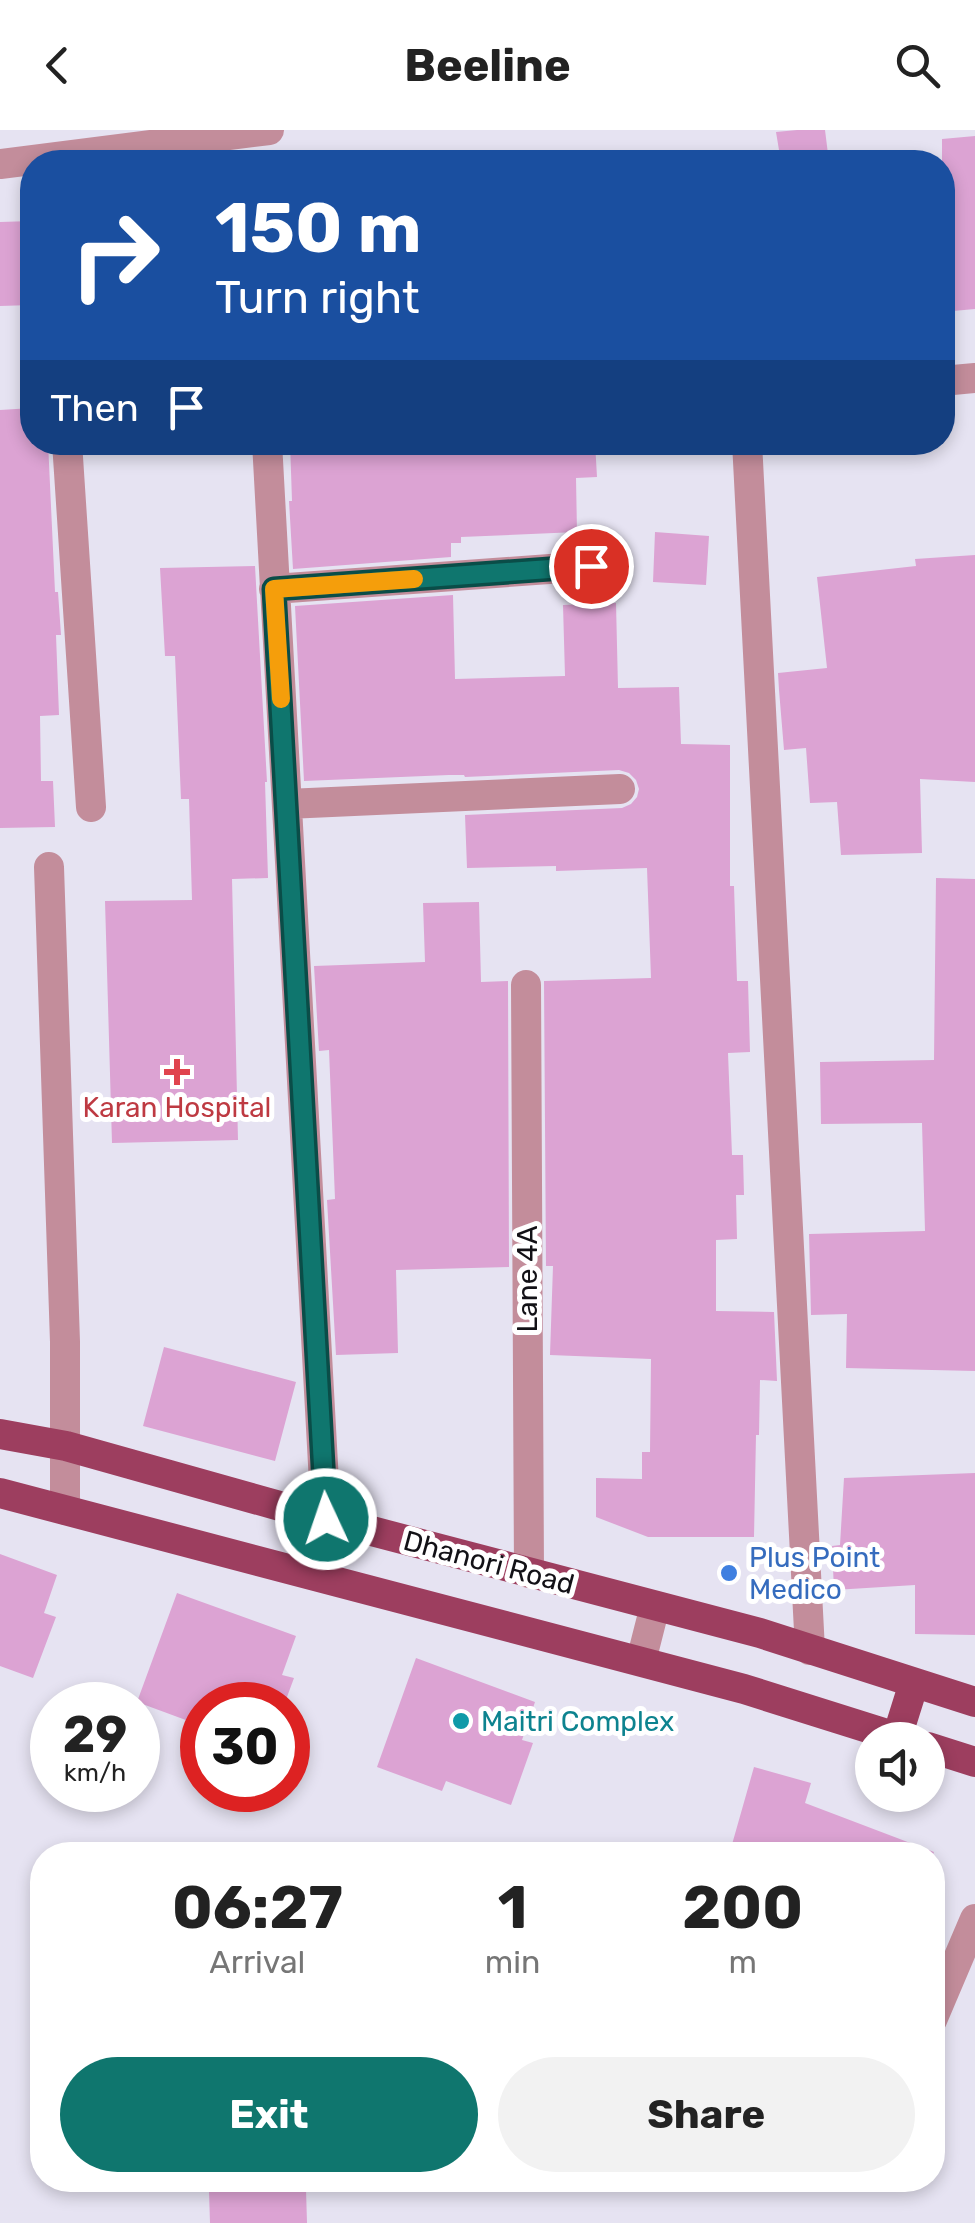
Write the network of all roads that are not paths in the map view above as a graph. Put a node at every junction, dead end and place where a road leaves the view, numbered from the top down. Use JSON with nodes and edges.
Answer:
{"nodes":[{"id":1,"x":270,"y":130,"type":"edge"},
{"id":2,"x":111,"y":150,"type":"edge"},
{"id":3,"x":68,"y":455,"type":"edge"},
{"id":4,"x":268,"y":455,"type":"edge"},
{"id":5,"x":748,"y":455,"type":"edge"},
{"id":6,"x":591,"y":566,"type":"dead end"},
{"id":7,"x":274,"y":589,"type":"junction"},
{"id":8,"x":620,"y":790,"type":"dead end"},
{"id":9,"x":287,"y":804,"type":"junction"},
{"id":10,"x":91,"y":807,"type":"dead end"},
{"id":11,"x":49,"y":868,"type":"dead end"},
{"id":12,"x":526,"y":985,"type":"dead end"},
{"id":13,"x":0,"y":1434,"type":"edge"},
{"id":14,"x":66,"y":1446,"type":"junction"},
{"id":15,"x":0,"y":1493,"type":"edge"},
{"id":16,"x":66,"y":1510,"type":"junction"},
{"id":17,"x":326,"y":1519,"type":"junction"},
{"id":18,"x":529,"y":1573,"type":"junction"},
{"id":19,"x":654,"y":1606,"type":"junction"},
{"id":20,"x":810,"y":1650,"type":"junction"},
{"id":21,"x":641,"y":1661,"type":"junction"},
{"id":22,"x":914,"y":1683,"type":"junction"},
{"id":23,"x":975,"y":1702,"type":"edge"},
{"id":24,"x":905,"y":1722,"type":"edge"},
{"id":25,"x":855,"y":1723,"type":"edge"},
{"id":26,"x":945,"y":1752,"type":"edge"},
{"id":27,"x":975,"y":1762,"type":"edge"},
{"id":28,"x":975,"y":1919,"type":"edge"},
{"id":29,"x":945,"y":1989,"type":"edge"}],
"edges":[{"from":1,"to":2,"type":"street"},
{"from":3,"to":10,"type":"street"},
{"from":4,"to":7,"type":"street"},
{"from":5,"to":20,"type":"street"},
{"from":6,"to":7,"type":"street"},
{"from":7,"to":9,"type":"street"},
{"from":8,"to":9,"type":"street"},
{"from":9,"to":17,"type":"street"},
{"from":11,"to":14,"type":"street"},
{"from":12,"to":18,"type":"street","name":"Lane 4A"},
{"from":13,"to":14,"type":"main road","name":"Dhanori Road"},
{"from":14,"to":16,"type":"street"},
{"from":14,"to":17,"type":"main road","name":"Dhanori Road"},
{"from":15,"to":16,"type":"main road","name":"Dhanori Road"},
{"from":16,"to":21,"type":"main road","name":"Dhanori Road"},
{"from":17,"to":18,"type":"main road","name":"Dhanori Road"},
{"from":18,"to":19,"type":"main road","name":"Dhanori Road"},
{"from":19,"to":20,"type":"main road","name":"Dhanori Road"},
{"from":19,"to":21,"type":"street"},
{"from":20,"to":22,"type":"main road","name":"Dhanori Road"},
{"from":21,"to":25,"type":"main road","name":"Dhanori Road"},
{"from":22,"to":23,"type":"main road","name":"Dhanori Road"},
{"from":22,"to":24,"type":"main road"},
{"from":26,"to":27,"type":"main road"},
{"from":28,"to":29,"type":"street"}]}
